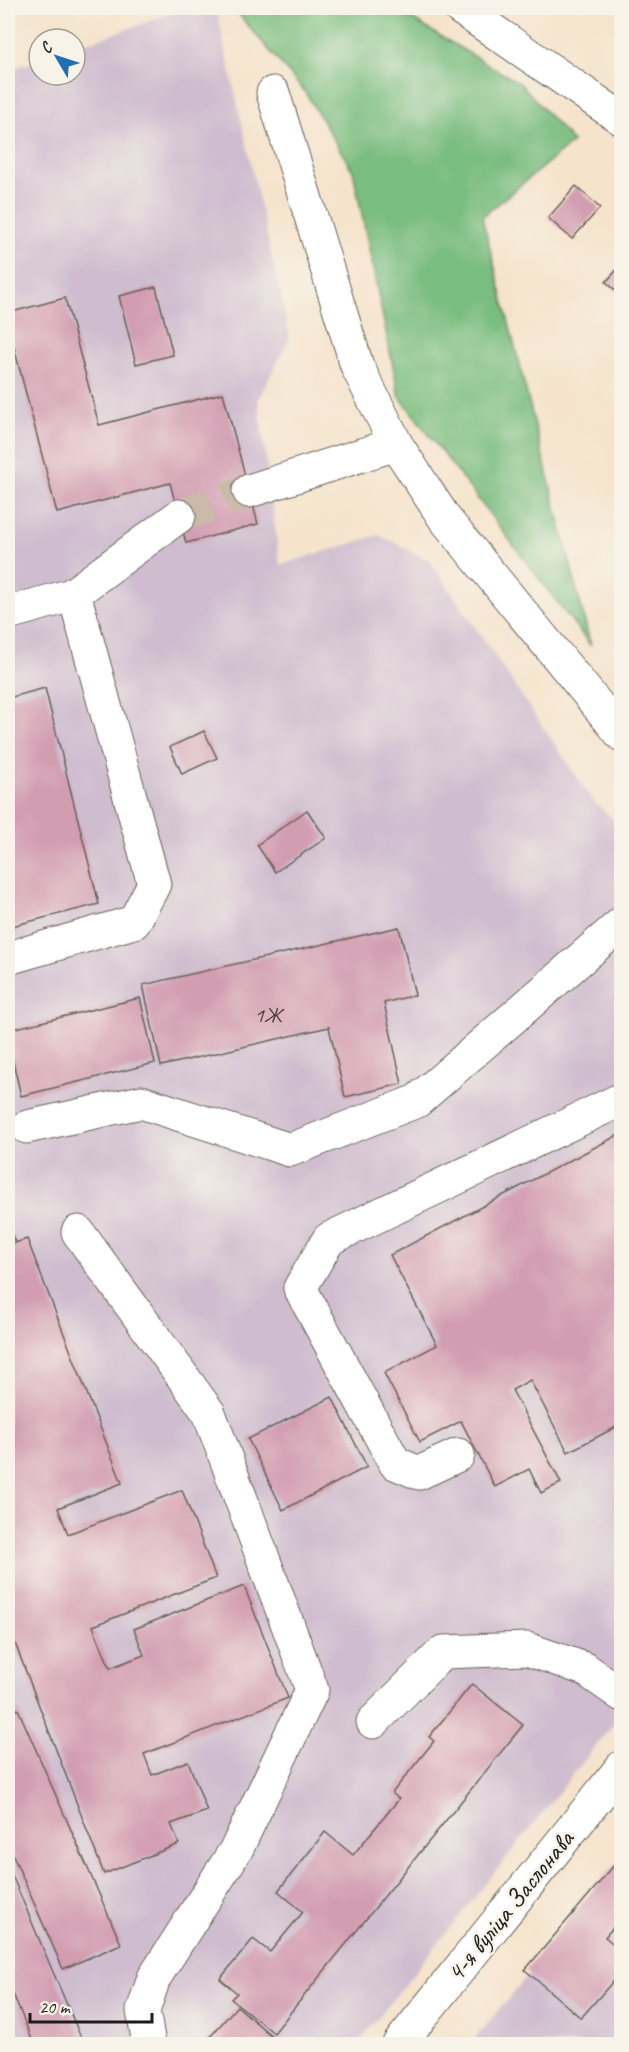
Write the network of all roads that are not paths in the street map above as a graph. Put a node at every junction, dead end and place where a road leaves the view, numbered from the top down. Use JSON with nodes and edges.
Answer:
{"nodes":[{"id":1,"x":460,"y":8,"type":"edge"},
{"id":2,"x":273,"y":93,"type":"dead end"},
{"id":3,"x":621,"y":119,"type":"edge"},
{"id":4,"x":396,"y":444,"type":"junction"},
{"id":5,"x":249,"y":491,"type":"tunnel mouth"},
{"id":6,"x":179,"y":516,"type":"tunnel mouth"},
{"id":7,"x":74,"y":593,"type":"junction"},
{"id":8,"x":8,"y":613,"type":"edge"},
{"id":9,"x":621,"y":735,"type":"edge"},
{"id":10,"x":621,"y":923,"type":"edge"},
{"id":11,"x":8,"y":958,"type":"edge"},
{"id":12,"x":621,"y":1099,"type":"edge"},
{"id":13,"x":27,"y":1127,"type":"dead end"},
{"id":14,"x":78,"y":1232,"type":"dead end"},
{"id":15,"x":458,"y":1455,"type":"dead end"},
{"id":16,"x":621,"y":1695,"type":"edge"},
{"id":17,"x":373,"y":1722,"type":"dead end"},
{"id":18,"x":621,"y":1767,"type":"edge"},
{"id":19,"x":149,"y":2044,"type":"edge"},
{"id":20,"x":399,"y":2044,"type":"edge"}],
"edges":[{"from":1,"to":3,"type":"street"},
{"from":2,"to":4,"type":"street"},
{"from":4,"to":5,"type":"street"},
{"from":4,"to":9,"type":"street"},
{"from":6,"to":7,"type":"street"},
{"from":7,"to":8,"type":"street"},
{"from":7,"to":11,"type":"street"},
{"from":10,"to":13,"type":"street"},
{"from":12,"to":15,"type":"street"},
{"from":14,"to":19,"type":"street"},
{"from":16,"to":17,"type":"street"},
{"from":18,"to":20,"type":"street","name":"4-я вуліца Заслонава"}]}
